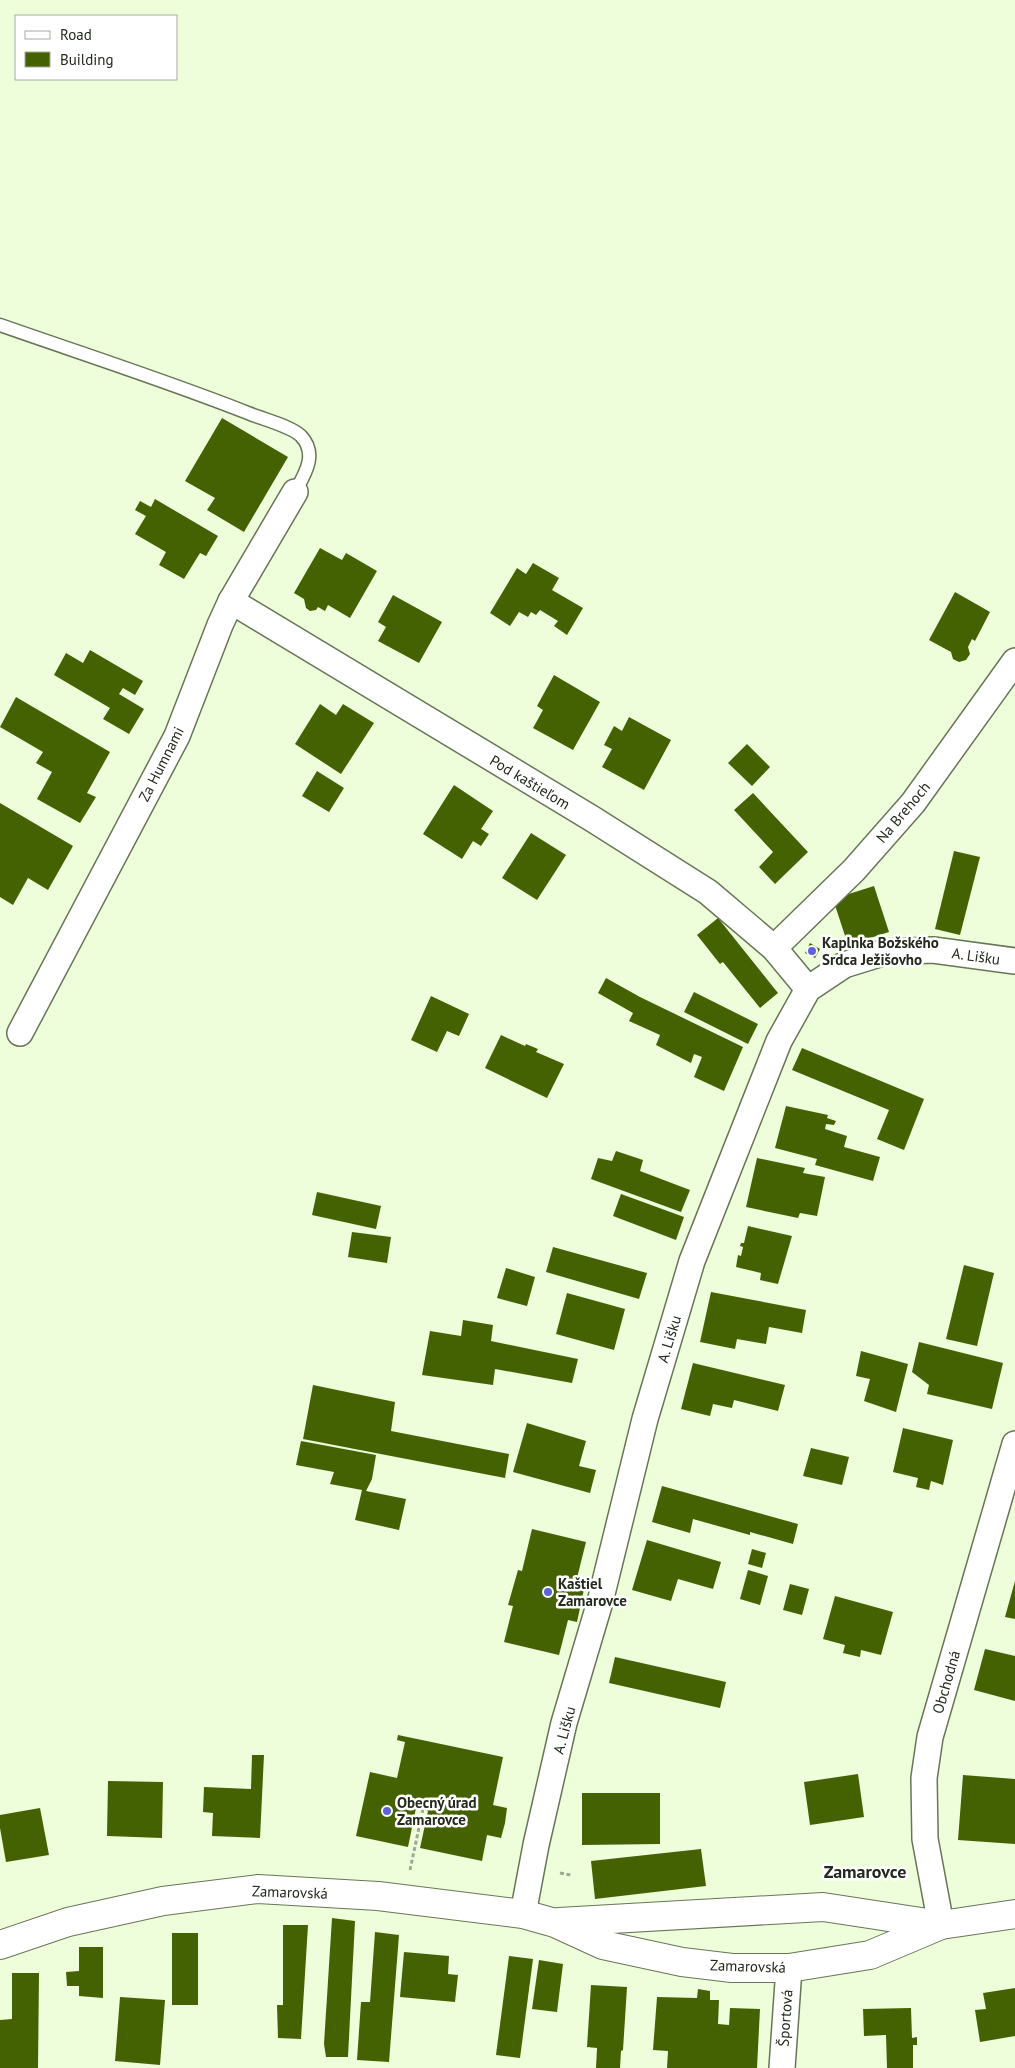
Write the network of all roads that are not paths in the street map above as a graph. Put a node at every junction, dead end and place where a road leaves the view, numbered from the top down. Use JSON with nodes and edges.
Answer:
{"nodes":[{"id":1,"x":0,"y":325,"type":"edge"},
{"id":2,"x":295,"y":492,"type":"joint"},
{"id":3,"x":231,"y":601,"type":"junction"},
{"id":4,"x":1015,"y":661,"type":"edge"},
{"id":5,"x":774,"y":948,"type":"junction"},
{"id":6,"x":1015,"y":961,"type":"edge"},
{"id":7,"x":808,"y":989,"type":"junction"},
{"id":8,"x":20,"y":1033,"type":"dead end"},
{"id":9,"x":1015,"y":1444,"type":"edge"},
{"id":10,"x":523,"y":1914,"type":"junction"},
{"id":11,"x":1015,"y":1914,"type":"edge"},
{"id":12,"x":555,"y":1923,"type":"junction"},
{"id":13,"x":940,"y":1925,"type":"junction"},
{"id":14,"x":0,"y":1945,"type":"edge"},
{"id":15,"x":789,"y":1968,"type":"junction"},
{"id":16,"x":782,"y":2068,"type":"edge"}],
"edges":[{"from":1,"to":2,"type":"lane"},
{"from":2,"to":3,"type":"street","name":"Za Humnami"},
{"from":3,"to":5,"type":"street","name":"Pod kaštieľom"},
{"from":3,"to":8,"type":"street","name":"Za Humnami"},
{"from":4,"to":5,"type":"street","name":"Na Brehoch"},
{"from":5,"to":7,"type":"street","name":"Pod kaštieľom"},
{"from":6,"to":7,"type":"street","name":"A. Lišku"},
{"from":7,"to":10,"type":"street","name":"A. Lišku"},
{"from":9,"to":13,"type":"street","name":"Obchodná"},
{"from":10,"to":12,"type":"main road","name":"Zamarovská"},
{"from":10,"to":14,"type":"main road","name":"Zamarovská"},
{"from":11,"to":13,"type":"main road","name":"Zamarovská"},
{"from":12,"to":13,"type":"main road","name":"Zamarovská"},
{"from":12,"to":15,"type":"main road","name":"Zamarovská"},
{"from":13,"to":15,"type":"main road","name":"Zamarovská"},
{"from":15,"to":16,"type":"street","name":"Športová"}]}
